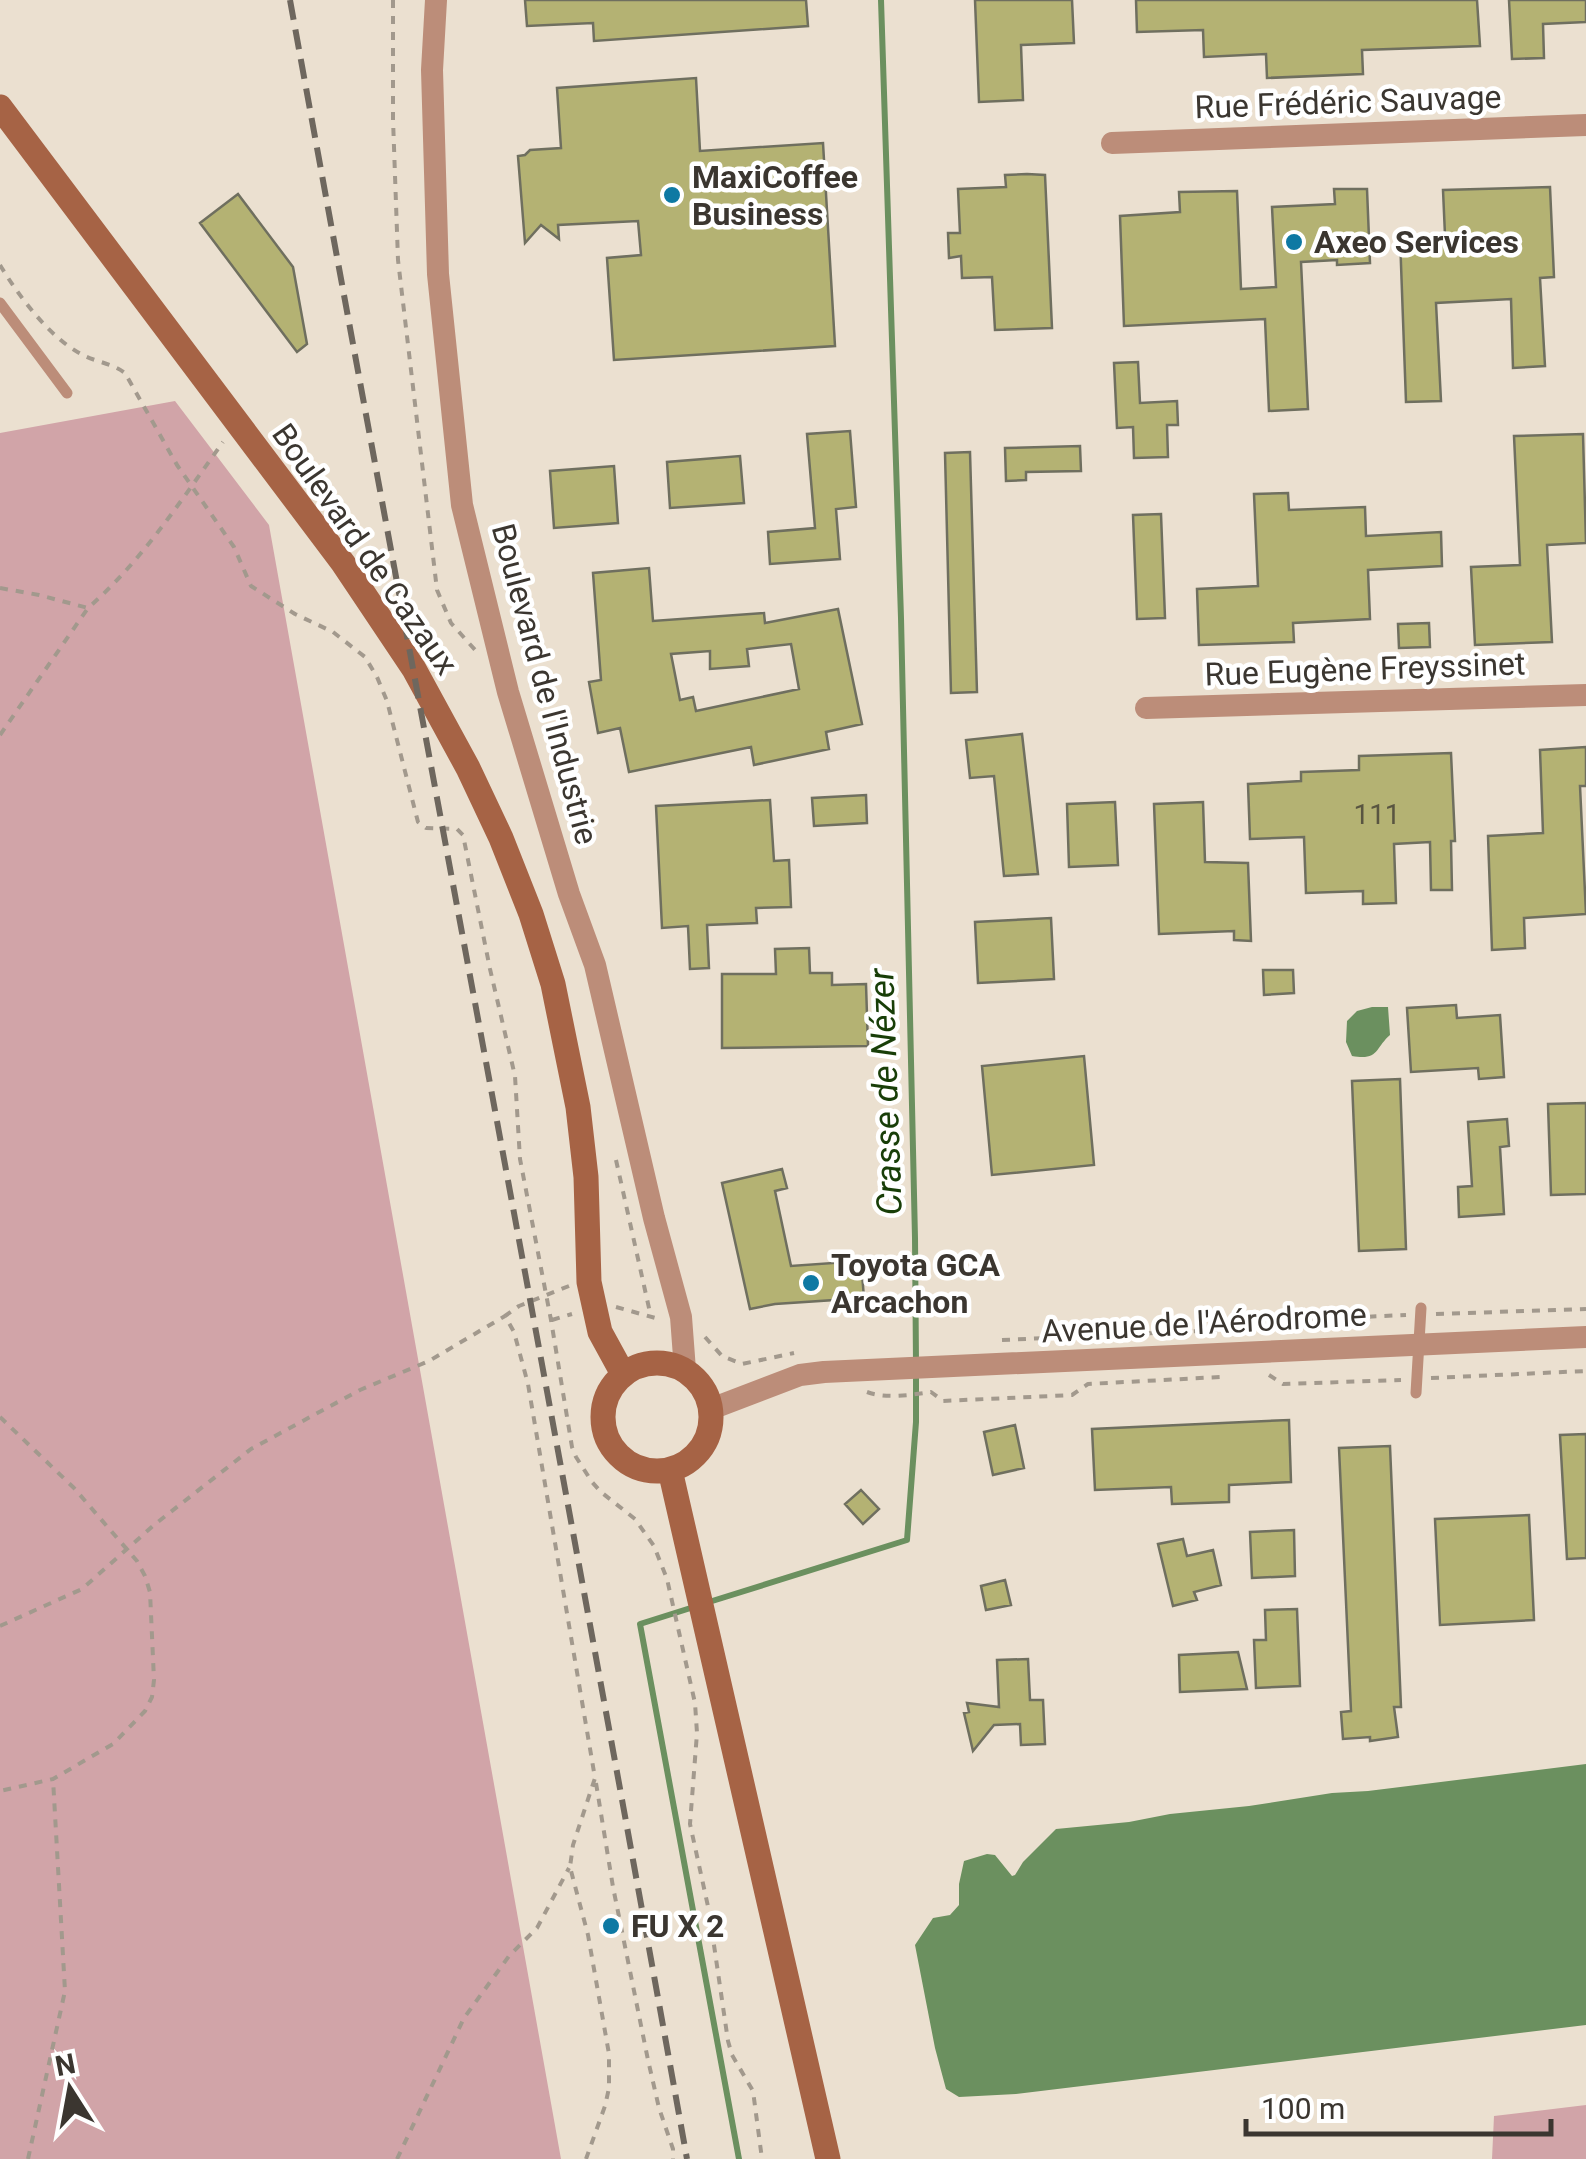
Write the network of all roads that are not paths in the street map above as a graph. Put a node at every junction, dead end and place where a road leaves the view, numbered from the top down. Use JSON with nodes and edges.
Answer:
{"nodes":[{"id":1,"x":436,"y":0,"type":"edge"},
{"id":2,"x":0,"y":107,"type":"edge"},
{"id":3,"x":1586,"y":125,"type":"edge"},
{"id":4,"x":1112,"y":143,"type":"dead end"},
{"id":5,"x":0,"y":303,"type":"edge"},
{"id":6,"x":67,"y":393,"type":"dead end"},
{"id":7,"x":1586,"y":695,"type":"edge"},
{"id":8,"x":1146,"y":708,"type":"dead end"},
{"id":9,"x":1421,"y":1311,"type":"road end"},
{"id":10,"x":1586,"y":1337,"type":"edge"},
{"id":11,"x":1420,"y":1345,"type":"junction"},
{"id":12,"x":685,"y":1370,"type":"junction"},
{"id":13,"x":624,"y":1374,"type":"junction"},
{"id":14,"x":1416,"y":1386,"type":"road end"},
{"id":15,"x":711,"y":1408,"type":"junction"},
{"id":16,"x":670,"y":1470,"type":"junction"},
{"id":17,"x":828,"y":2159,"type":"edge"}],
"edges":[{"from":1,"to":12,"type":"street","name":"Boulevard de l'Industrie"},
{"from":2,"to":13,"type":"main road","name":"Boulevard de Cazaux"},
{"from":3,"to":4,"type":"street","name":"Rue Frédéric Sauvage"},
{"from":5,"to":6,"type":"lane"},
{"from":7,"to":8,"type":"street","name":"Rue Eugène Freyssinet"},
{"from":9,"to":11,"type":"lane"},
{"from":10,"to":11,"type":"street","name":"Avenue de l'Aérodrome"},
{"from":11,"to":14,"type":"lane"},
{"from":11,"to":15,"type":"street","name":"Avenue de l'Aérodrome"},
{"from":12,"to":13,"type":"main road"},
{"from":12,"to":15,"type":"main road"},
{"from":13,"to":16,"type":"main road"},
{"from":15,"to":16,"type":"main road"},
{"from":16,"to":17,"type":"main road"}]}
